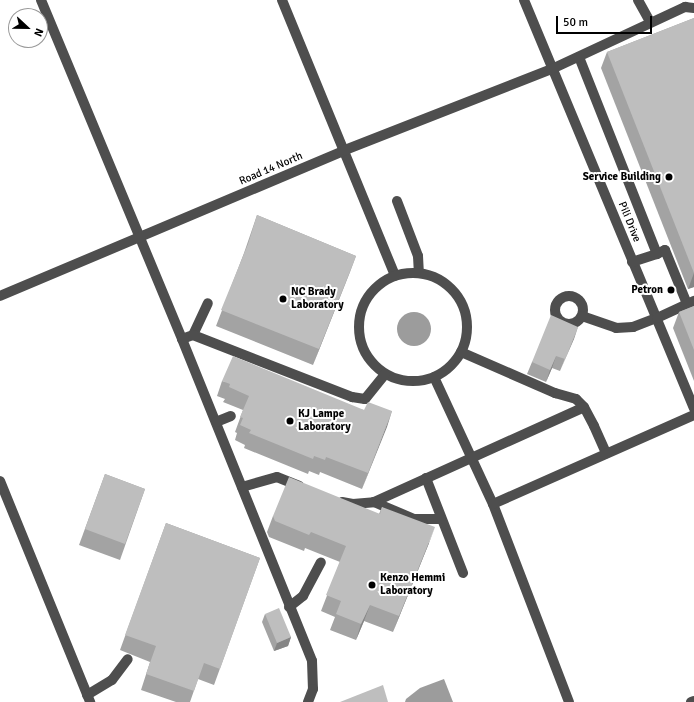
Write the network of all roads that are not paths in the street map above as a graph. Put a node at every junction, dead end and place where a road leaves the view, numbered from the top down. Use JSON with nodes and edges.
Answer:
{"nodes":[{"id":1,"x":41,"y":0,"type":"edge"},
{"id":2,"x":282,"y":0,"type":"edge"},
{"id":3,"x":524,"y":0,"type":"edge"},
{"id":4,"x":638,"y":0,"type":"edge"},
{"id":5,"x":694,"y":8,"type":"edge"},
{"id":6,"x":650,"y":22,"type":"junction"},
{"id":7,"x":579,"y":57,"type":"junction"},
{"id":8,"x":554,"y":68,"type":"junction"},
{"id":9,"x":345,"y":150,"type":"junction"},
{"id":10,"x":397,"y":201,"type":"dead end"},
{"id":11,"x":140,"y":238,"type":"junction"},
{"id":12,"x":657,"y":254,"type":"junction"},
{"id":13,"x":632,"y":262,"type":"junction"},
{"id":14,"x":420,"y":273,"type":"junction"},
{"id":15,"x":395,"y":276,"type":"junction"},
{"id":16,"x":0,"y":296,"type":"edge"},
{"id":17,"x":690,"y":302,"type":"edge"},
{"id":18,"x":208,"y":303,"type":"dead end"},
{"id":19,"x":582,"y":316,"type":"dead end"},
{"id":20,"x":657,"y":318,"type":"junction"},
{"id":21,"x":193,"y":335,"type":"junction"},
{"id":22,"x":182,"y":339,"type":"junction"},
{"id":23,"x":461,"y":352,"type":"junction"},
{"id":24,"x":385,"y":374,"type":"junction"},
{"id":25,"x":434,"y":377,"type":"junction"},
{"id":26,"x":584,"y":407,"type":"junction"},
{"id":27,"x":694,"y":408,"type":"edge"},
{"id":28,"x":694,"y":415,"type":"edge"},
{"id":29,"x":231,"y":416,"type":"dead end"},
{"id":30,"x":216,"y":422,"type":"junction"},
{"id":31,"x":606,"y":453,"type":"junction"},
{"id":32,"x":472,"y":459,"type":"junction"},
{"id":33,"x":426,"y":478,"type":"junction"},
{"id":34,"x":0,"y":481,"type":"edge"},
{"id":35,"x":242,"y":486,"type":"junction"},
{"id":36,"x":311,"y":491,"type":"edge"},
{"id":37,"x":332,"y":499,"type":"edge"},
{"id":38,"x":374,"y":502,"type":"junction"},
{"id":39,"x":492,"y":504,"type":"junction"},
{"id":40,"x":441,"y":519,"type":"junction"},
{"id":41,"x":321,"y":562,"type":"dead end"},
{"id":42,"x":463,"y":573,"type":"dead end"},
{"id":43,"x":289,"y":607,"type":"junction"},
{"id":44,"x":128,"y":659,"type":"dead end"},
{"id":45,"x":88,"y":698,"type":"edge"},
{"id":46,"x":694,"y":701,"type":"edge"},
{"id":47,"x":308,"y":702,"type":"edge"},
{"id":48,"x":569,"y":702,"type":"edge"},
{"id":49,"x":691,"y":702,"type":"edge"}],
"edges":[{"from":1,"to":11,"type":"street"},
{"from":2,"to":9,"type":"street"},
{"from":3,"to":8,"type":"street","name":"Pili Drive"},
{"from":4,"to":6,"type":"street"},
{"from":5,"to":6,"type":"street","name":"Road 14 North"},
{"from":6,"to":7,"type":"street","name":"Road 14 North"},
{"from":7,"to":8,"type":"street","name":"Road 14 North"},
{"from":7,"to":12,"type":"street"},
{"from":8,"to":9,"type":"street","name":"Road 14 North"},
{"from":8,"to":13,"type":"street","name":"Pili Drive"},
{"from":9,"to":11,"type":"street","name":"Road 14 North"},
{"from":9,"to":15,"type":"street"},
{"from":10,"to":14,"type":"street"},
{"from":11,"to":16,"type":"street","name":"Road 14 North"},
{"from":11,"to":22,"type":"street"},
{"from":12,"to":13,"type":"street"},
{"from":12,"to":17,"type":"street"},
{"from":13,"to":20,"type":"street","name":"Pili Drive"},
{"from":14,"to":15,"type":"street"},
{"from":14,"to":23,"type":"street"},
{"from":15,"to":24,"type":"street"},
{"from":17,"to":20,"type":"street"},
{"from":18,"to":21,"type":"street"},
{"from":19,"to":20,"type":"street"},
{"from":20,"to":27,"type":"street","name":"Pili Drive"},
{"from":21,"to":22,"type":"street"},
{"from":21,"to":24,"type":"street"},
{"from":22,"to":30,"type":"street"},
{"from":23,"to":25,"type":"street"},
{"from":23,"to":26,"type":"street"},
{"from":24,"to":25,"type":"street"},
{"from":25,"to":32,"type":"street"},
{"from":26,"to":31,"type":"street"},
{"from":26,"to":32,"type":"street"},
{"from":28,"to":31,"type":"street"},
{"from":29,"to":30,"type":"street"},
{"from":30,"to":35,"type":"street"},
{"from":31,"to":39,"type":"street"},
{"from":32,"to":33,"type":"street"},
{"from":32,"to":39,"type":"street"},
{"from":33,"to":38,"type":"street"},
{"from":33,"to":40,"type":"street"},
{"from":34,"to":45,"type":"street"},
{"from":35,"to":36,"type":"street"},
{"from":35,"to":43,"type":"street"},
{"from":37,"to":38,"type":"street"},
{"from":38,"to":40,"type":"street"},
{"from":39,"to":48,"type":"street"},
{"from":40,"to":42,"type":"street"},
{"from":41,"to":43,"type":"street"},
{"from":43,"to":47,"type":"street"},
{"from":44,"to":45,"type":"street"},
{"from":46,"to":49,"type":"street"}]}
